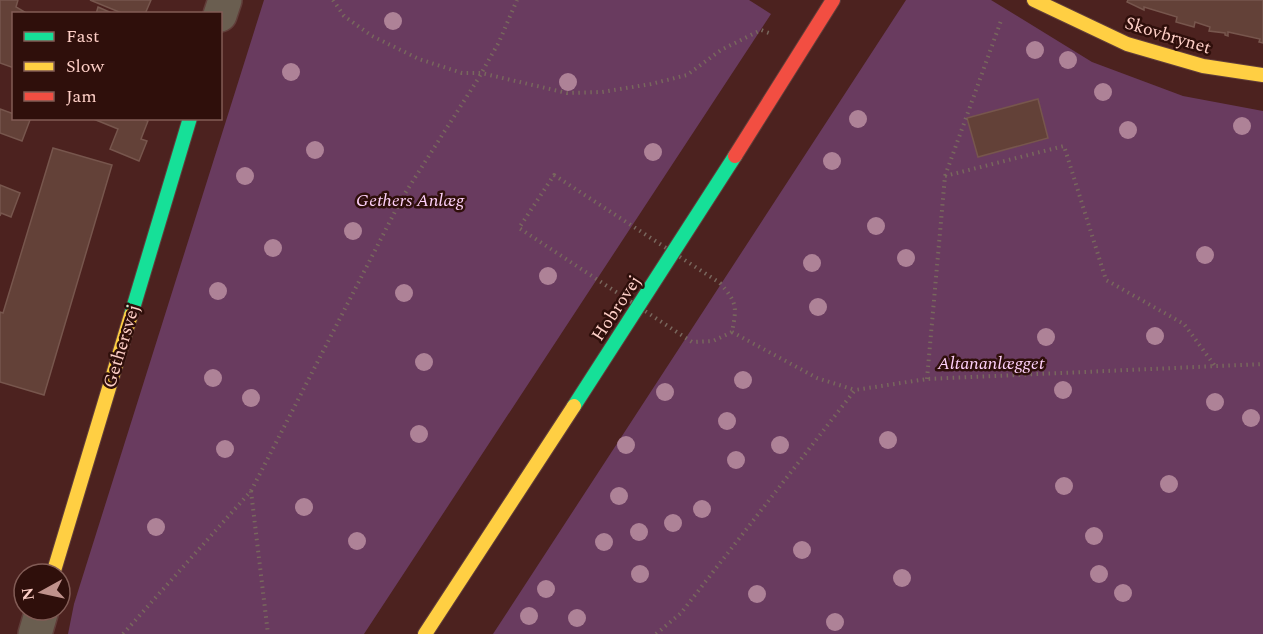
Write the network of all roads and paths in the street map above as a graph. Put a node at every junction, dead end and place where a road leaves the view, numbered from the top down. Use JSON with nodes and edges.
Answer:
{"nodes":[{"id":1,"x":333,"y":0,"type":"edge"},
{"id":2,"x":517,"y":0,"type":"edge"},
{"id":3,"x":833,"y":0,"type":"edge"},
{"id":4,"x":1034,"y":0,"type":"edge"},
{"id":5,"x":1005,"y":11,"type":"dead end"},
{"id":6,"x":801,"y":50,"type":"junction"},
{"id":7,"x":481,"y":73,"type":"junction"},
{"id":8,"x":1263,"y":75,"type":"edge"},
{"id":9,"x":189,"y":120,"type":"edge"},
{"id":10,"x":945,"y":176,"type":"junction"},
{"id":11,"x":674,"y":253,"type":"junction"},
{"id":12,"x":720,"y":283,"type":"dead end"},
{"id":13,"x":638,"y":307,"type":"junction"},
{"id":14,"x":732,"y":332,"type":"junction"},
{"id":15,"x":685,"y":338,"type":"dead end"},
{"id":16,"x":1263,"y":364,"type":"edge"},
{"id":17,"x":1215,"y":366,"type":"junction"},
{"id":18,"x":927,"y":379,"type":"junction"},
{"id":19,"x":855,"y":390,"type":"junction"},
{"id":20,"x":252,"y":490,"type":"junction"},
{"id":21,"x":57,"y":562,"type":"edge"},
{"id":22,"x":123,"y":634,"type":"edge"},
{"id":23,"x":268,"y":634,"type":"edge"},
{"id":24,"x":425,"y":634,"type":"edge"},
{"id":25,"x":656,"y":634,"type":"edge"}],
"edges":[{"from":1,"to":7,"type":"path"},
{"from":2,"to":7,"type":"path"},
{"from":3,"to":6,"type":"street","name":"Hobrovej"},
{"from":4,"to":8,"type":"street","name":"Skovbrynet"},
{"from":5,"to":10,"type":"path"},
{"from":6,"to":7,"type":"path"},
{"from":6,"to":11,"type":"street","name":"Hobrovej"},
{"from":7,"to":20,"type":"path"},
{"from":9,"to":21,"type":"street","name":"Gethersvej"},
{"from":10,"to":17,"type":"path"},
{"from":10,"to":18,"type":"path"},
{"from":11,"to":13,"type":"street","name":"Hobrovej"},
{"from":11,"to":13,"type":"path"},
{"from":12,"to":14,"type":"path"},
{"from":13,"to":24,"type":"street","name":"Hobrovej"},
{"from":14,"to":15,"type":"path"},
{"from":14,"to":19,"type":"path"},
{"from":16,"to":17,"type":"path"},
{"from":17,"to":18,"type":"path"},
{"from":18,"to":19,"type":"path"},
{"from":19,"to":25,"type":"path"},
{"from":20,"to":22,"type":"path"},
{"from":20,"to":23,"type":"path"}]}
